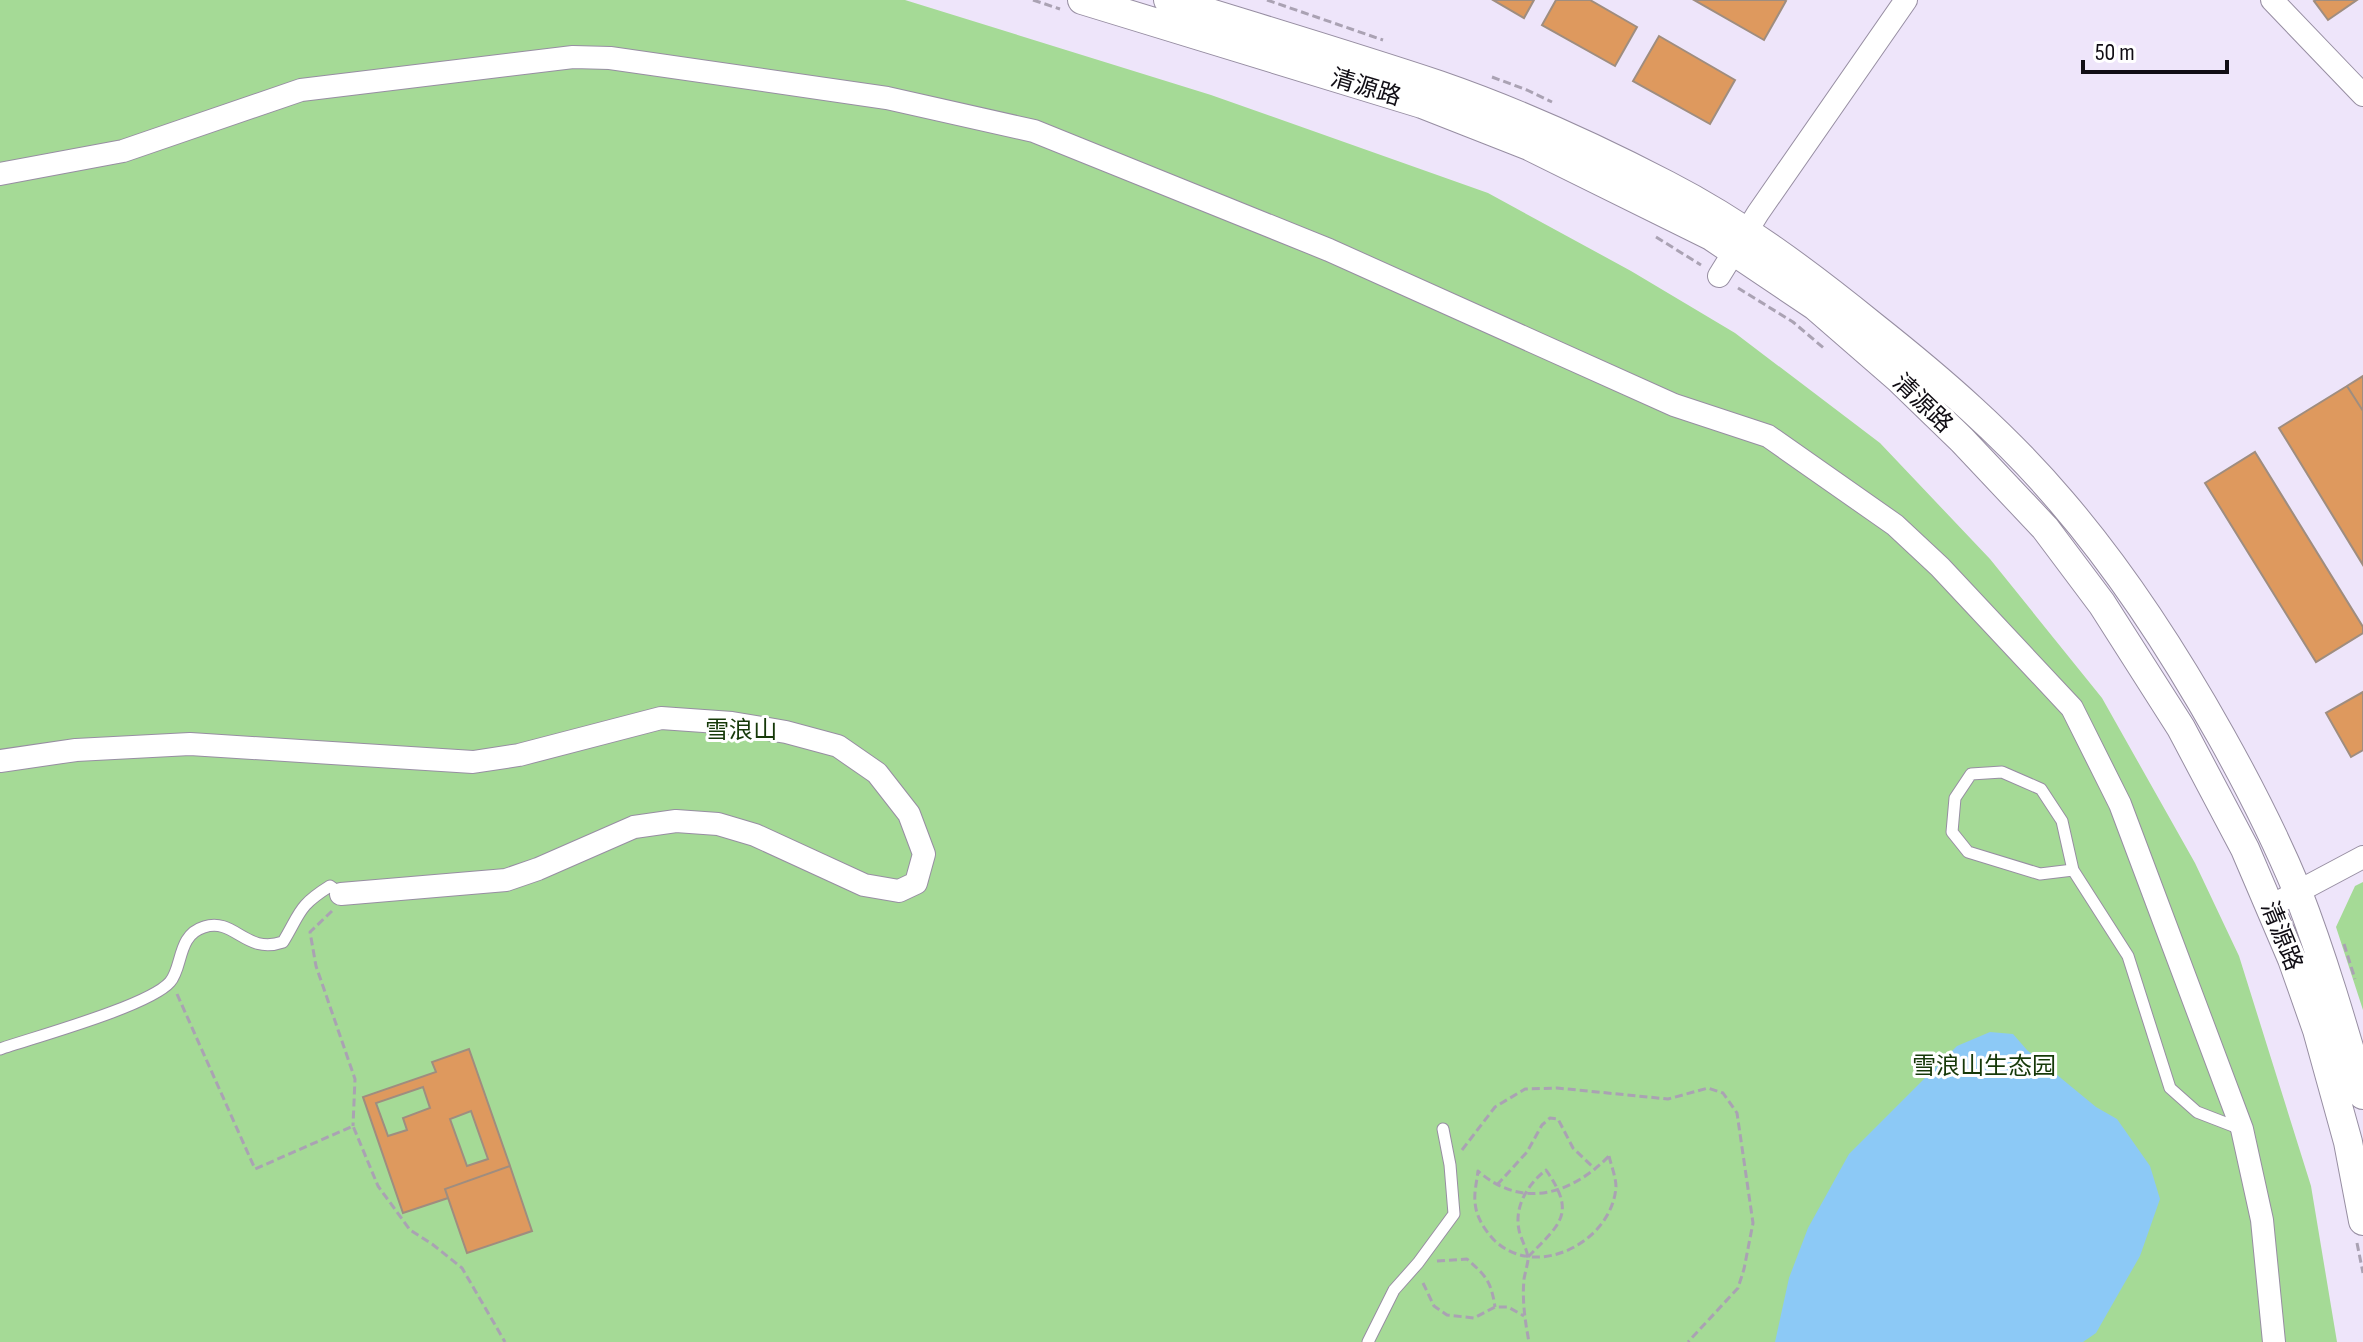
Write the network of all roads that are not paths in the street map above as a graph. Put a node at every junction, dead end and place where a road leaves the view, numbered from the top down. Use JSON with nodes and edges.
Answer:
{"nodes":[{"id":1,"x":1082,"y":0,"type":"edge"},
{"id":2,"x":1168,"y":0,"type":"edge"},
{"id":3,"x":1906,"y":0,"type":"edge"},
{"id":4,"x":2272,"y":0,"type":"edge"},
{"id":5,"x":2363,"y":95,"type":"edge"},
{"id":6,"x":0,"y":174,"type":"edge"},
{"id":7,"x":1740,"y":241,"type":"junction"},
{"id":8,"x":1719,"y":276,"type":"dead end"},
{"id":9,"x":0,"y":761,"type":"edge"},
{"id":10,"x":2363,"y":857,"type":"edge"},
{"id":11,"x":2073,"y":870,"type":"junction"},
{"id":12,"x":2297,"y":892,"type":"junction"},
{"id":13,"x":338,"y":901,"type":"joint"},
{"id":14,"x":2271,"y":906,"type":"junction"},
{"id":15,"x":0,"y":1049,"type":"edge"},
{"id":16,"x":2363,"y":1095,"type":"edge"},
{"id":17,"x":1443,"y":1129,"type":"dead end"},
{"id":18,"x":2242,"y":1129,"type":"junction"},
{"id":19,"x":2363,"y":1221,"type":"edge"},
{"id":20,"x":1368,"y":1342,"type":"edge"},
{"id":21,"x":2274,"y":1342,"type":"edge"}],
"edges":[{"from":1,"to":7,"type":"street","name":"清源路"},
{"from":2,"to":7,"type":"street","name":"清源路"},
{"from":3,"to":7,"type":"street"},
{"from":4,"to":5,"type":"street"},
{"from":6,"to":18,"type":"street"},
{"from":7,"to":8,"type":"street"},
{"from":7,"to":12,"type":"street","name":"清源路"},
{"from":7,"to":14,"type":"street","name":"清源路"},
{"from":9,"to":13,"type":"street"},
{"from":10,"to":12,"type":"street"},
{"from":11,"to":11,"type":"lane"},
{"from":11,"to":18,"type":"lane"},
{"from":12,"to":14,"type":"street"},
{"from":12,"to":16,"type":"street","name":"清源路"},
{"from":13,"to":15,"type":"lane"},
{"from":14,"to":19,"type":"street","name":"清源路"},
{"from":17,"to":20,"type":"lane"},
{"from":18,"to":21,"type":"street"}]}
